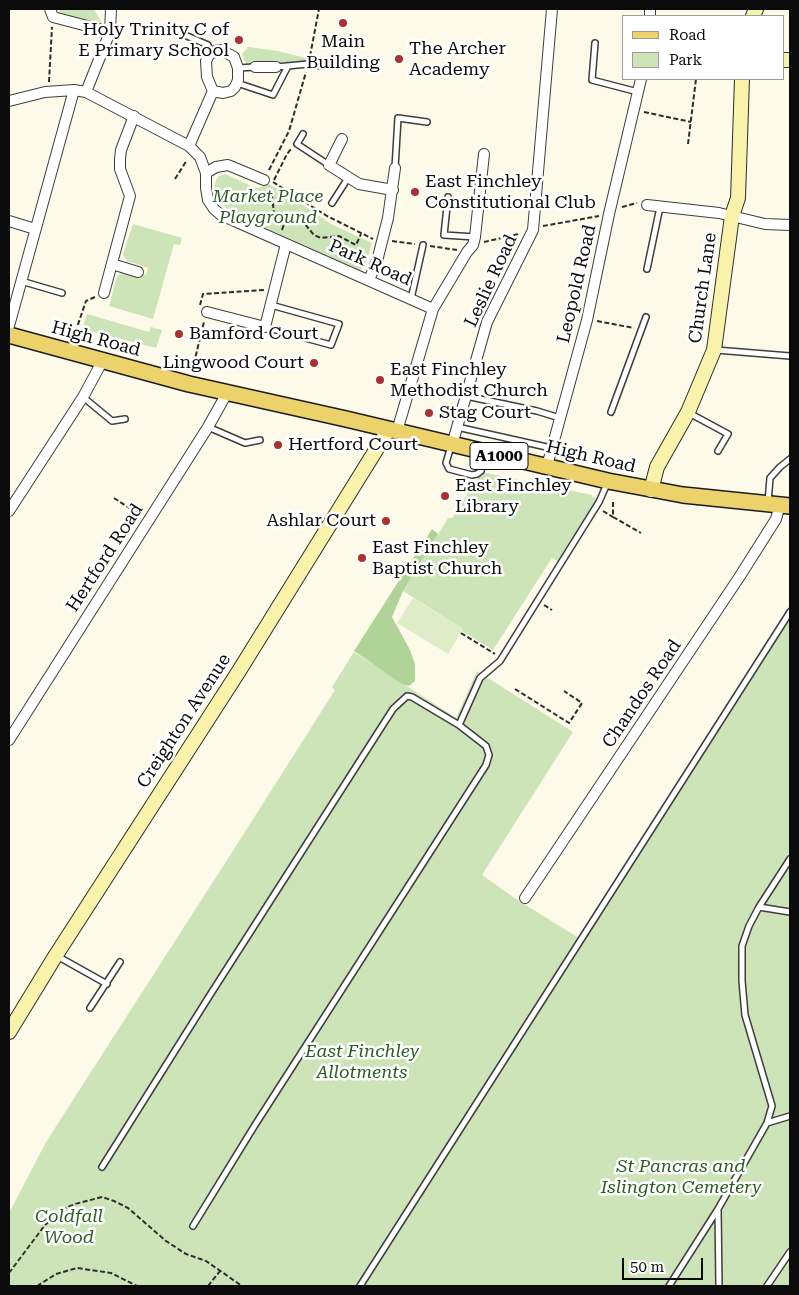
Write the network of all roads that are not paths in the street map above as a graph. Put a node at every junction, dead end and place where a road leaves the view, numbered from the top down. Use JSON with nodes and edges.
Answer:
{"nodes":[{"id":1,"x":111,"y":9,"type":"edge"},
{"id":2,"x":552,"y":9,"type":"edge"},
{"id":3,"x":51,"y":13,"type":"edge"},
{"id":4,"x":110,"y":32,"type":"junction"},
{"id":5,"x":186,"y":36,"type":"dead end"},
{"id":6,"x":594,"y":43,"type":"dead end"},
{"id":7,"x":209,"y":55,"type":"junction"},
{"id":8,"x":276,"y":66,"type":"joint"},
{"id":9,"x":288,"y":66,"type":"junction"},
{"id":10,"x":322,"y":66,"type":"dead end"},
{"id":11,"x":255,"y":67,"type":"joint"},
{"id":12,"x":238,"y":68,"type":"junction"},
{"id":13,"x":641,"y":80,"type":"edge"},
{"id":14,"x":742,"y":80,"type":"edge"},
{"id":15,"x":237,"y":83,"type":"junction"},
{"id":16,"x":74,"y":90,"type":"junction"},
{"id":17,"x":213,"y":91,"type":"junction"},
{"id":18,"x":86,"y":92,"type":"junction"},
{"id":19,"x":638,"y":92,"type":"junction"},
{"id":20,"x":9,"y":101,"type":"edge"},
{"id":21,"x":134,"y":116,"type":"junction"},
{"id":22,"x":426,"y":122,"type":"dead end"},
{"id":23,"x":303,"y":134,"type":"dead end"},
{"id":24,"x":342,"y":139,"type":"dead end"},
{"id":25,"x":191,"y":148,"type":"junction"},
{"id":26,"x":484,"y":154,"type":"dead end"},
{"id":27,"x":330,"y":166,"type":"junction"},
{"id":28,"x":395,"y":168,"type":"joint"},
{"id":29,"x":206,"y":173,"type":"junction"},
{"id":30,"x":348,"y":178,"type":"junction"},
{"id":31,"x":269,"y":182,"type":"road end"},
{"id":32,"x":393,"y":190,"type":"junction"},
{"id":33,"x":448,"y":197,"type":"dead end"},
{"id":34,"x":332,"y":203,"type":"dead end"},
{"id":35,"x":648,"y":205,"type":"road end"},
{"id":36,"x":660,"y":207,"type":"junction"},
{"id":37,"x":732,"y":216,"type":"junction"},
{"id":38,"x":9,"y":221,"type":"edge"},
{"id":39,"x":790,"y":225,"type":"edge"},
{"id":40,"x":35,"y":229,"type":"junction"},
{"id":41,"x":283,"y":239,"type":"junction"},
{"id":42,"x":474,"y":241,"type":"junction"},
{"id":43,"x":423,"y":245,"type":"dead end"},
{"id":44,"x":112,"y":264,"type":"junction"},
{"id":45,"x":647,"y":269,"type":"dead end"},
{"id":46,"x":138,"y":272,"type":"dead end"},
{"id":47,"x":369,"y":280,"type":"junction"},
{"id":48,"x":21,"y":282,"type":"junction"},
{"id":49,"x":62,"y":293,"type":"dead end"},
{"id":50,"x":104,"y":293,"type":"road end"},
{"id":51,"x":411,"y":299,"type":"junction"},
{"id":52,"x":270,"y":305,"type":"junction"},
{"id":53,"x":433,"y":309,"type":"junction"},
{"id":54,"x":207,"y":312,"type":"dead end"},
{"id":55,"x":646,"y":317,"type":"dead end"},
{"id":56,"x":9,"y":326,"type":"edge"},
{"id":57,"x":265,"y":327,"type":"junction"},
{"id":58,"x":9,"y":335,"type":"edge"},
{"id":59,"x":714,"y":350,"type":"junction"},
{"id":60,"x":790,"y":356,"type":"edge"},
{"id":61,"x":103,"y":360,"type":"junction"},
{"id":62,"x":227,"y":393,"type":"junction"},
{"id":63,"x":466,"y":396,"type":"junction"},
{"id":64,"x":83,"y":397,"type":"junction"},
{"id":65,"x":611,"y":412,"type":"dead end"},
{"id":66,"x":688,"y":412,"type":"junction"},
{"id":67,"x":560,"y":418,"type":"junction"},
{"id":68,"x":124,"y":419,"type":"dead end"},
{"id":69,"x":208,"y":427,"type":"junction"},
{"id":70,"x":456,"y":427,"type":"junction"},
{"id":71,"x":394,"y":430,"type":"junction"},
{"id":72,"x":260,"y":440,"type":"dead end"},
{"id":73,"x":452,"y":445,"type":"junction"},
{"id":74,"x":551,"y":448,"type":"junction"},
{"id":75,"x":718,"y":451,"type":"dead end"},
{"id":76,"x":486,"y":453,"type":"junction"},
{"id":77,"x":790,"y":459,"type":"edge"},
{"id":78,"x":547,"y":466,"type":"junction"},
{"id":79,"x":608,"y":481,"type":"junction"},
{"id":80,"x":650,"y":490,"type":"junction"},
{"id":81,"x":779,"y":505,"type":"edge"},
{"id":82,"x":9,"y":511,"type":"edge"},
{"id":83,"x":790,"y":612,"type":"edge"},
{"id":84,"x":460,"y":725,"type":"junction"},
{"id":85,"x":9,"y":740,"type":"edge"},
{"id":86,"x":790,"y":859,"type":"edge"},
{"id":87,"x":526,"y":898,"type":"dead end"},
{"id":88,"x":759,"y":907,"type":"junction"},
{"id":89,"x":790,"y":912,"type":"edge"},
{"id":90,"x":56,"y":955,"type":"junction"},
{"id":91,"x":120,"y":962,"type":"dead end"},
{"id":92,"x":107,"y":984,"type":"junction"},
{"id":93,"x":90,"y":1008,"type":"dead end"},
{"id":94,"x":9,"y":1032,"type":"edge"},
{"id":95,"x":790,"y":1116,"type":"edge"},
{"id":96,"x":767,"y":1123,"type":"junction"},
{"id":97,"x":102,"y":1167,"type":"dead end"},
{"id":98,"x":718,"y":1208,"type":"junction"},
{"id":99,"x":193,"y":1226,"type":"dead end"},
{"id":100,"x":790,"y":1252,"type":"edge"},
{"id":101,"x":360,"y":1286,"type":"edge"},
{"id":102,"x":669,"y":1286,"type":"edge"},
{"id":103,"x":719,"y":1286,"type":"edge"},
{"id":104,"x":767,"y":1286,"type":"edge"}],
"edges":[{"from":1,"to":4,"type":"street"},
{"from":2,"to":63,"type":"street","name":"Leslie Road"},
{"from":3,"to":4,"type":"street"},
{"from":4,"to":18,"type":"street"},
{"from":5,"to":7,"type":"lane"},
{"from":6,"to":19,"type":"lane"},
{"from":7,"to":12,"type":"street"},
{"from":7,"to":17,"type":"street"},
{"from":8,"to":9,"type":"lane"},
{"from":8,"to":11,"type":"street"},
{"from":9,"to":10,"type":"lane"},
{"from":9,"to":15,"type":"lane"},
{"from":11,"to":12,"type":"lane"},
{"from":12,"to":15,"type":"street"},
{"from":13,"to":19,"type":"street","name":"Leopold Road"},
{"from":14,"to":37,"type":"street","name":"Church Lane"},
{"from":15,"to":17,"type":"street"},
{"from":16,"to":18,"type":"street"},
{"from":16,"to":20,"type":"street"},
{"from":16,"to":40,"type":"street"},
{"from":17,"to":25,"type":"street"},
{"from":18,"to":21,"type":"street"},
{"from":19,"to":67,"type":"street","name":"Leopold Road"},
{"from":21,"to":25,"type":"street"},
{"from":21,"to":44,"type":"street"},
{"from":22,"to":28,"type":"lane"},
{"from":23,"to":27,"type":"lane"},
{"from":24,"to":27,"type":"street"},
{"from":25,"to":29,"type":"street"},
{"from":26,"to":42,"type":"street"},
{"from":27,"to":30,"type":"street"},
{"from":28,"to":32,"type":"street"},
{"from":29,"to":31,"type":"street"},
{"from":29,"to":41,"type":"street","name":"Park Road"},
{"from":30,"to":32,"type":"street"},
{"from":30,"to":34,"type":"lane"},
{"from":32,"to":47,"type":"street"},
{"from":33,"to":42,"type":"lane"},
{"from":35,"to":36,"type":"street"},
{"from":36,"to":37,"type":"street"},
{"from":36,"to":45,"type":"lane"},
{"from":37,"to":39,"type":"street"},
{"from":37,"to":59,"type":"street","name":"Church Lane"},
{"from":38,"to":40,"type":"street"},
{"from":40,"to":48,"type":"street"},
{"from":41,"to":47,"type":"street","name":"Park Road"},
{"from":41,"to":52,"type":"street"},
{"from":42,"to":53,"type":"street"},
{"from":43,"to":51,"type":"lane"},
{"from":44,"to":46,"type":"street"},
{"from":44,"to":50,"type":"street"},
{"from":47,"to":51,"type":"street","name":"Park Road"},
{"from":48,"to":49,"type":"lane"},
{"from":48,"to":56,"type":"street"},
{"from":51,"to":53,"type":"street","name":"Park Road"},
{"from":52,"to":57,"type":"street"},
{"from":52,"to":57,"type":"lane"},
{"from":53,"to":71,"type":"street"},
{"from":54,"to":57,"type":"street"},
{"from":55,"to":65,"type":"lane"},
{"from":58,"to":61,"type":"main road","name":"High Road","number":"A1000"},
{"from":59,"to":60,"type":"lane"},
{"from":59,"to":66,"type":"street","name":"Church Lane"},
{"from":61,"to":62,"type":"main road","name":"High Road","number":"A1000"},
{"from":61,"to":64,"type":"street"},
{"from":62,"to":69,"type":"street","name":"Hertford Road"},
{"from":62,"to":71,"type":"main road","name":"High Road","number":"A1000"},
{"from":63,"to":67,"type":"lane"},
{"from":63,"to":70,"type":"street","name":"Leslie Road"},
{"from":64,"to":68,"type":"lane"},
{"from":64,"to":82,"type":"street"},
{"from":66,"to":75,"type":"lane"},
{"from":66,"to":80,"type":"street","name":"Church Lane"},
{"from":67,"to":74,"type":"street","name":"Leopold Road"},
{"from":69,"to":72,"type":"lane"},
{"from":69,"to":85,"type":"street","name":"Hertford Road"},
{"from":70,"to":73,"type":"street","name":"Leslie Road"},
{"from":70,"to":74,"type":"lane","name":"High Road"},
{"from":71,"to":73,"type":"main road","name":"High Road","number":"A1000"},
{"from":71,"to":90,"type":"street","name":"Creighton Avenue"},
{"from":73,"to":76,"type":"main road","name":"High Road","number":"A1000"},
{"from":73,"to":76,"type":"lane"},
{"from":74,"to":78,"type":"street","name":"Leopold Road"},
{"from":76,"to":78,"type":"main road","name":"High Road","number":"A1000"},
{"from":77,"to":81,"type":"lane"},
{"from":78,"to":79,"type":"main road","name":"High Road","number":"A1000"},
{"from":79,"to":80,"type":"main road","name":"High Road","number":"A1000"},
{"from":79,"to":84,"type":"lane"},
{"from":80,"to":81,"type":"main road","name":"High Road","number":"A1000"},
{"from":81,"to":87,"type":"street","name":"Chandos Road"},
{"from":83,"to":101,"type":"lane"},
{"from":84,"to":97,"type":"lane"},
{"from":84,"to":99,"type":"lane"},
{"from":86,"to":88,"type":"lane"},
{"from":88,"to":89,"type":"lane"},
{"from":88,"to":96,"type":"lane"},
{"from":90,"to":92,"type":"lane"},
{"from":90,"to":94,"type":"street","name":"Creighton Avenue"},
{"from":91,"to":92,"type":"lane"},
{"from":92,"to":93,"type":"lane"},
{"from":95,"to":96,"type":"lane"},
{"from":96,"to":98,"type":"lane"},
{"from":98,"to":102,"type":"lane"},
{"from":98,"to":103,"type":"lane"},
{"from":100,"to":104,"type":"lane"}]}
